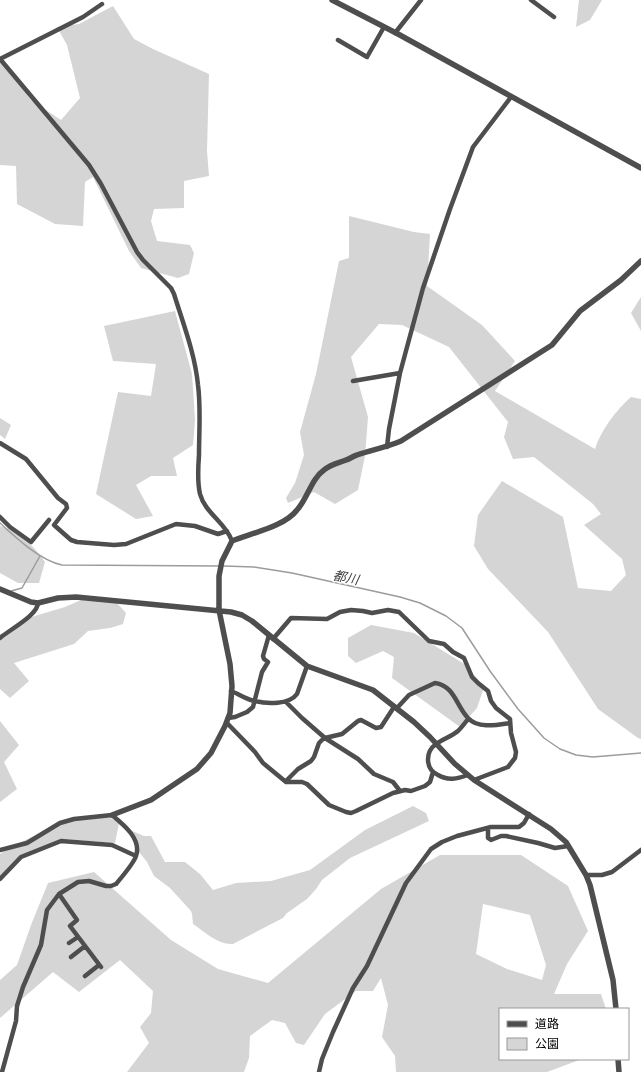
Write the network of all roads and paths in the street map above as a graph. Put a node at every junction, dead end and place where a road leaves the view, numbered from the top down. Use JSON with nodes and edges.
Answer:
{"nodes":[{"id":1,"x":332,"y":0,"type":"edge"},
{"id":2,"x":421,"y":0,"type":"edge"},
{"id":3,"x":531,"y":0,"type":"edge"},
{"id":4,"x":102,"y":4,"type":"dead end"},
{"id":5,"x":554,"y":17,"type":"dead end"},
{"id":6,"x":384,"y":27,"type":"junction"},
{"id":7,"x":395,"y":33,"type":"junction"},
{"id":8,"x":338,"y":40,"type":"dead end"},
{"id":9,"x":0,"y":59,"type":"edge"},
{"id":10,"x":511,"y":97,"type":"junction"},
{"id":11,"x":641,"y":168,"type":"edge"},
{"id":12,"x":641,"y":261,"type":"edge"},
{"id":13,"x":400,"y":373,"type":"junction"},
{"id":14,"x":354,"y":381,"type":"dead end"},
{"id":15,"x":0,"y":443,"type":"edge"},
{"id":16,"x":387,"y":447,"type":"junction"},
{"id":17,"x":0,"y":517,"type":"edge"},
{"id":18,"x":49,"y":520,"type":"dead end"},
{"id":19,"x":227,"y":531,"type":"junction"},
{"id":20,"x":232,"y":542,"type":"junction"},
{"id":21,"x":0,"y":589,"type":"edge"},
{"id":22,"x":38,"y":603,"type":"junction"},
{"id":23,"x":219,"y":610,"type":"junction"},
{"id":24,"x":271,"y":637,"type":"junction"},
{"id":25,"x":0,"y":638,"type":"edge"},
{"id":26,"x":307,"y":666,"type":"junction"},
{"id":27,"x":231,"y":691,"type":"junction"},
{"id":28,"x":254,"y":701,"type":"junction"},
{"id":29,"x":286,"y":702,"type":"junction"},
{"id":30,"x":396,"y":708,"type":"junction"},
{"id":31,"x":468,"y":719,"type":"junction"},
{"id":32,"x":228,"y":720,"type":"junction"},
{"id":33,"x":510,"y":723,"type":"junction"},
{"id":34,"x":326,"y":738,"type":"junction"},
{"id":35,"x":436,"y":744,"type":"junction"},
{"id":36,"x":433,"y":772,"type":"junction"},
{"id":37,"x":468,"y":775,"type":"junction"},
{"id":38,"x":474,"y":780,"type":"junction"},
{"id":39,"x":286,"y":782,"type":"junction"},
{"id":40,"x":400,"y":791,"type":"junction"},
{"id":41,"x":529,"y":814,"type":"junction"},
{"id":42,"x":112,"y":815,"type":"junction"},
{"id":43,"x":488,"y":828,"type":"junction"},
{"id":44,"x":568,"y":846,"type":"junction"},
{"id":45,"x":641,"y":850,"type":"edge"},
{"id":46,"x":0,"y":851,"type":"edge"},
{"id":47,"x":136,"y":856,"type":"junction"},
{"id":48,"x":586,"y":875,"type":"junction"},
{"id":49,"x":0,"y":879,"type":"edge"},
{"id":50,"x":59,"y":894,"type":"junction"},
{"id":51,"x":78,"y":937,"type":"junction"},
{"id":52,"x":69,"y":943,"type":"dead end"},
{"id":53,"x":85,"y":946,"type":"junction"},
{"id":54,"x":71,"y":957,"type":"dead end"},
{"id":55,"x":85,"y":976,"type":"dead end"},
{"id":56,"x":616,"y":1008,"type":"edge"},
{"id":57,"x":618,"y":1060,"type":"edge"},
{"id":58,"x":2,"y":1072,"type":"edge"},
{"id":59,"x":319,"y":1072,"type":"edge"},
{"id":60,"x":618,"y":1072,"type":"edge"}],
"edges":[{"from":1,"to":6,"type":"street"},
{"from":2,"to":7,"type":"street"},
{"from":3,"to":5,"type":"street"},
{"from":4,"to":9,"type":"street"},
{"from":6,"to":7,"type":"street"},
{"from":6,"to":8,"type":"street"},
{"from":7,"to":10,"type":"street"},
{"from":9,"to":19,"type":"street"},
{"from":10,"to":11,"type":"street"},
{"from":10,"to":13,"type":"street"},
{"from":12,"to":16,"type":"street"},
{"from":13,"to":14,"type":"street"},
{"from":13,"to":16,"type":"street"},
{"from":15,"to":19,"type":"street"},
{"from":16,"to":20,"type":"street"},
{"from":17,"to":18,"type":"street"},
{"from":19,"to":20,"type":"street"},
{"from":20,"to":23,"type":"street"},
{"from":21,"to":22,"type":"street"},
{"from":22,"to":23,"type":"street"},
{"from":22,"to":25,"type":"street"},
{"from":23,"to":24,"type":"street"},
{"from":23,"to":27,"type":"street"},
{"from":24,"to":26,"type":"street"},
{"from":24,"to":28,"type":"street"},
{"from":24,"to":33,"type":"street"},
{"from":26,"to":29,"type":"street"},
{"from":26,"to":30,"type":"street"},
{"from":27,"to":28,"type":"street"},
{"from":27,"to":32,"type":"street"},
{"from":28,"to":29,"type":"street"},
{"from":28,"to":32,"type":"street"},
{"from":29,"to":34,"type":"street"},
{"from":30,"to":31,"type":"street"},
{"from":30,"to":34,"type":"street"},
{"from":30,"to":35,"type":"street"},
{"from":31,"to":33,"type":"street"},
{"from":31,"to":35,"type":"street"},
{"from":32,"to":39,"type":"street"},
{"from":32,"to":42,"type":"street"},
{"from":33,"to":38,"type":"street"},
{"from":34,"to":39,"type":"street"},
{"from":34,"to":40,"type":"street"},
{"from":35,"to":36,"type":"street"},
{"from":35,"to":37,"type":"street"},
{"from":36,"to":37,"type":"street"},
{"from":36,"to":40,"type":"street"},
{"from":37,"to":38,"type":"street"},
{"from":38,"to":41,"type":"street"},
{"from":39,"to":40,"type":"street"},
{"from":41,"to":43,"type":"street"},
{"from":41,"to":44,"type":"street"},
{"from":42,"to":46,"type":"street"},
{"from":42,"to":47,"type":"street"},
{"from":43,"to":44,"type":"street"},
{"from":43,"to":59,"type":"street"},
{"from":44,"to":48,"type":"street"},
{"from":45,"to":48,"type":"street"},
{"from":47,"to":49,"type":"street"},
{"from":47,"to":50,"type":"street"},
{"from":48,"to":56,"type":"street"},
{"from":50,"to":51,"type":"street"},
{"from":50,"to":58,"type":"street"},
{"from":51,"to":52,"type":"street"},
{"from":51,"to":53,"type":"street"},
{"from":53,"to":54,"type":"street"},
{"from":53,"to":55,"type":"street"},
{"from":57,"to":60,"type":"street"}]}
